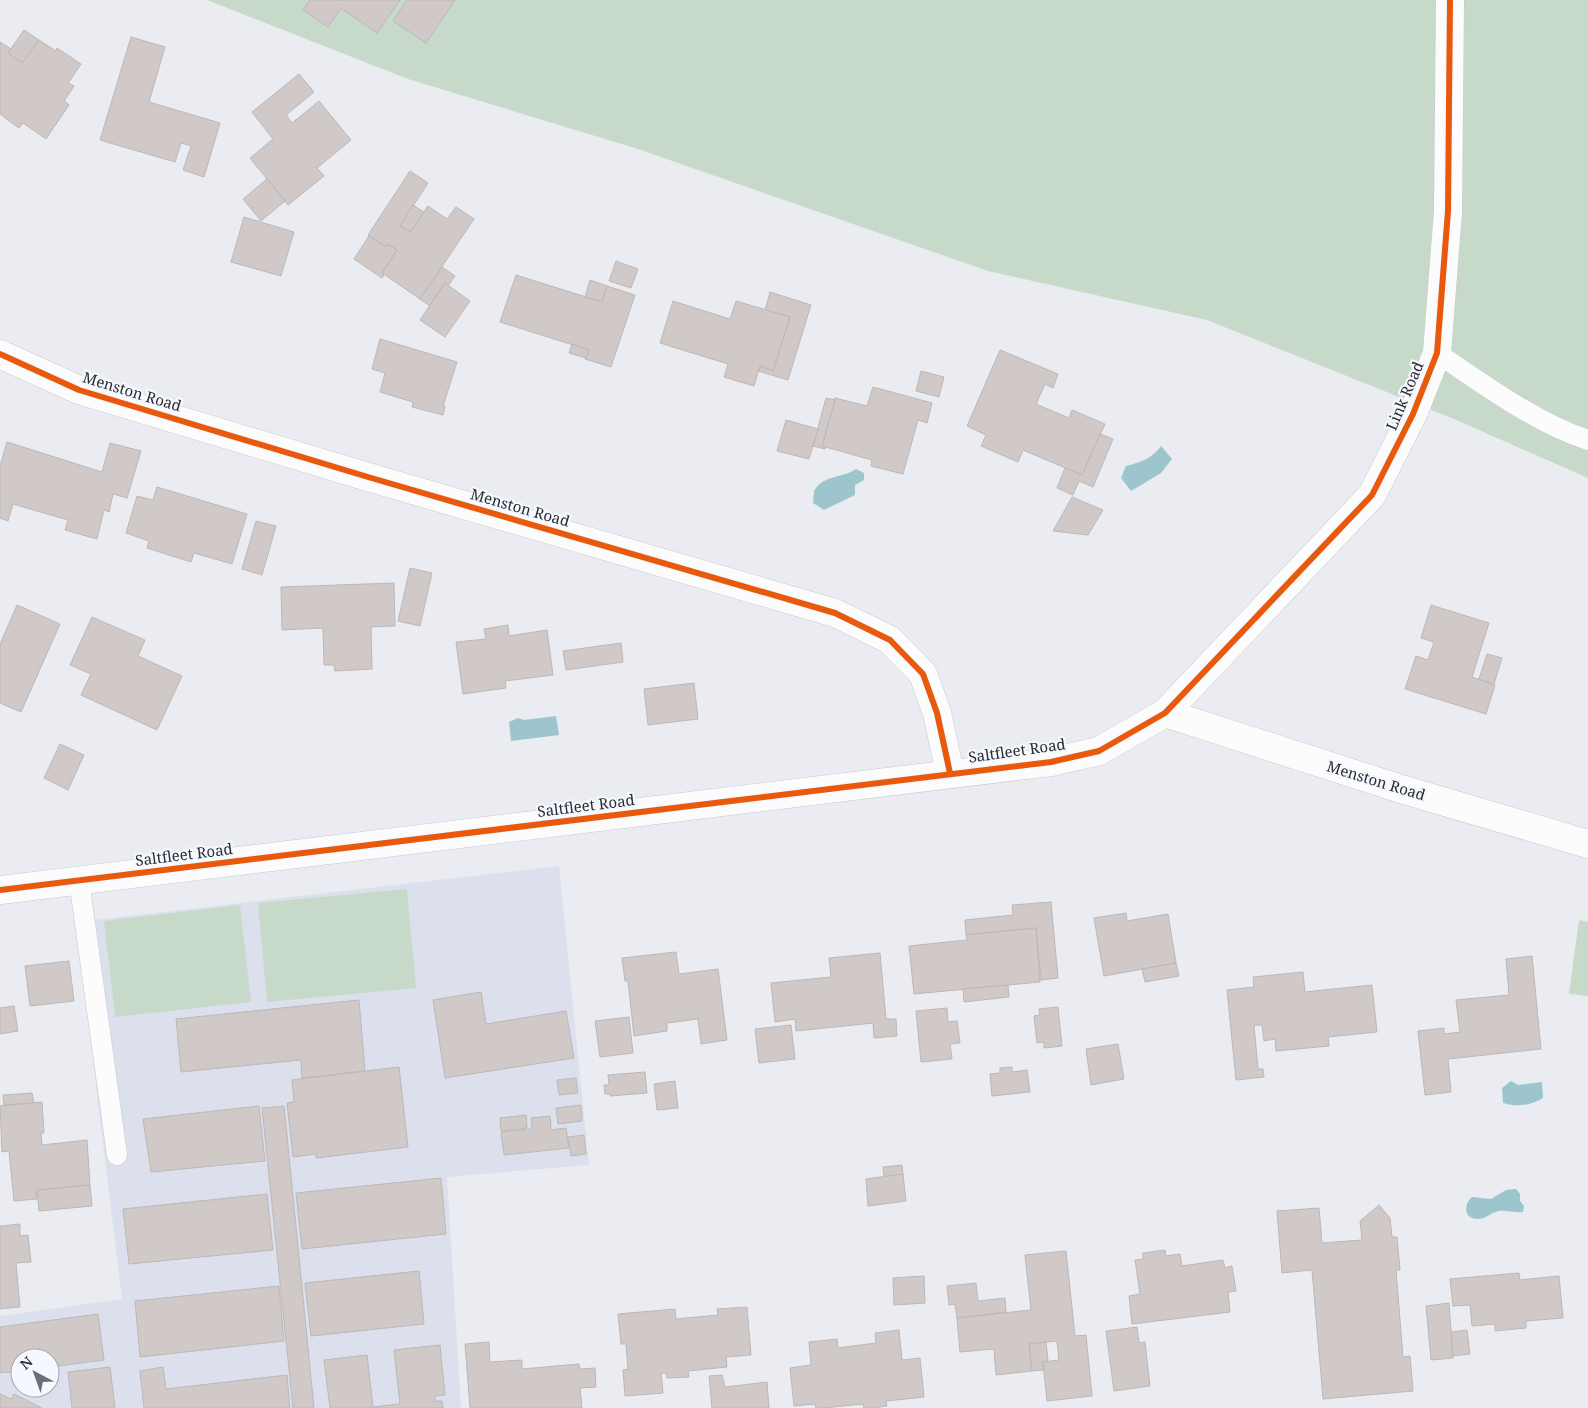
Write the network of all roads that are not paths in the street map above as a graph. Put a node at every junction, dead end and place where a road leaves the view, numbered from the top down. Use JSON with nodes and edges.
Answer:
{"nodes":[{"id":1,"x":1450,"y":0,"type":"edge"},
{"id":2,"x":1437,"y":353,"type":"junction"},
{"id":3,"x":0,"y":354,"type":"edge"},
{"id":4,"x":1588,"y":440,"type":"edge"},
{"id":5,"x":1165,"y":713,"type":"junction"},
{"id":6,"x":950,"y":773,"type":"junction"},
{"id":7,"x":1588,"y":844,"type":"edge"},
{"id":8,"x":80,"y":880,"type":"junction"},
{"id":9,"x":0,"y":890,"type":"edge"},
{"id":10,"x":117,"y":1154,"type":"dead end"}],
"edges":[{"from":1,"to":2,"type":"street","name":"Link Road"},
{"from":2,"to":4,"type":"lane"},
{"from":2,"to":5,"type":"street","name":"Link Road"},
{"from":3,"to":6,"type":"street","name":"Menston Road"},
{"from":5,"to":6,"type":"street","name":"Saltfleet Road"},
{"from":5,"to":7,"type":"street","name":"Menston Road"},
{"from":6,"to":8,"type":"street","name":"Saltfleet Road"},
{"from":8,"to":9,"type":"street","name":"Saltfleet Road"},
{"from":8,"to":10,"type":"lane"}]}
